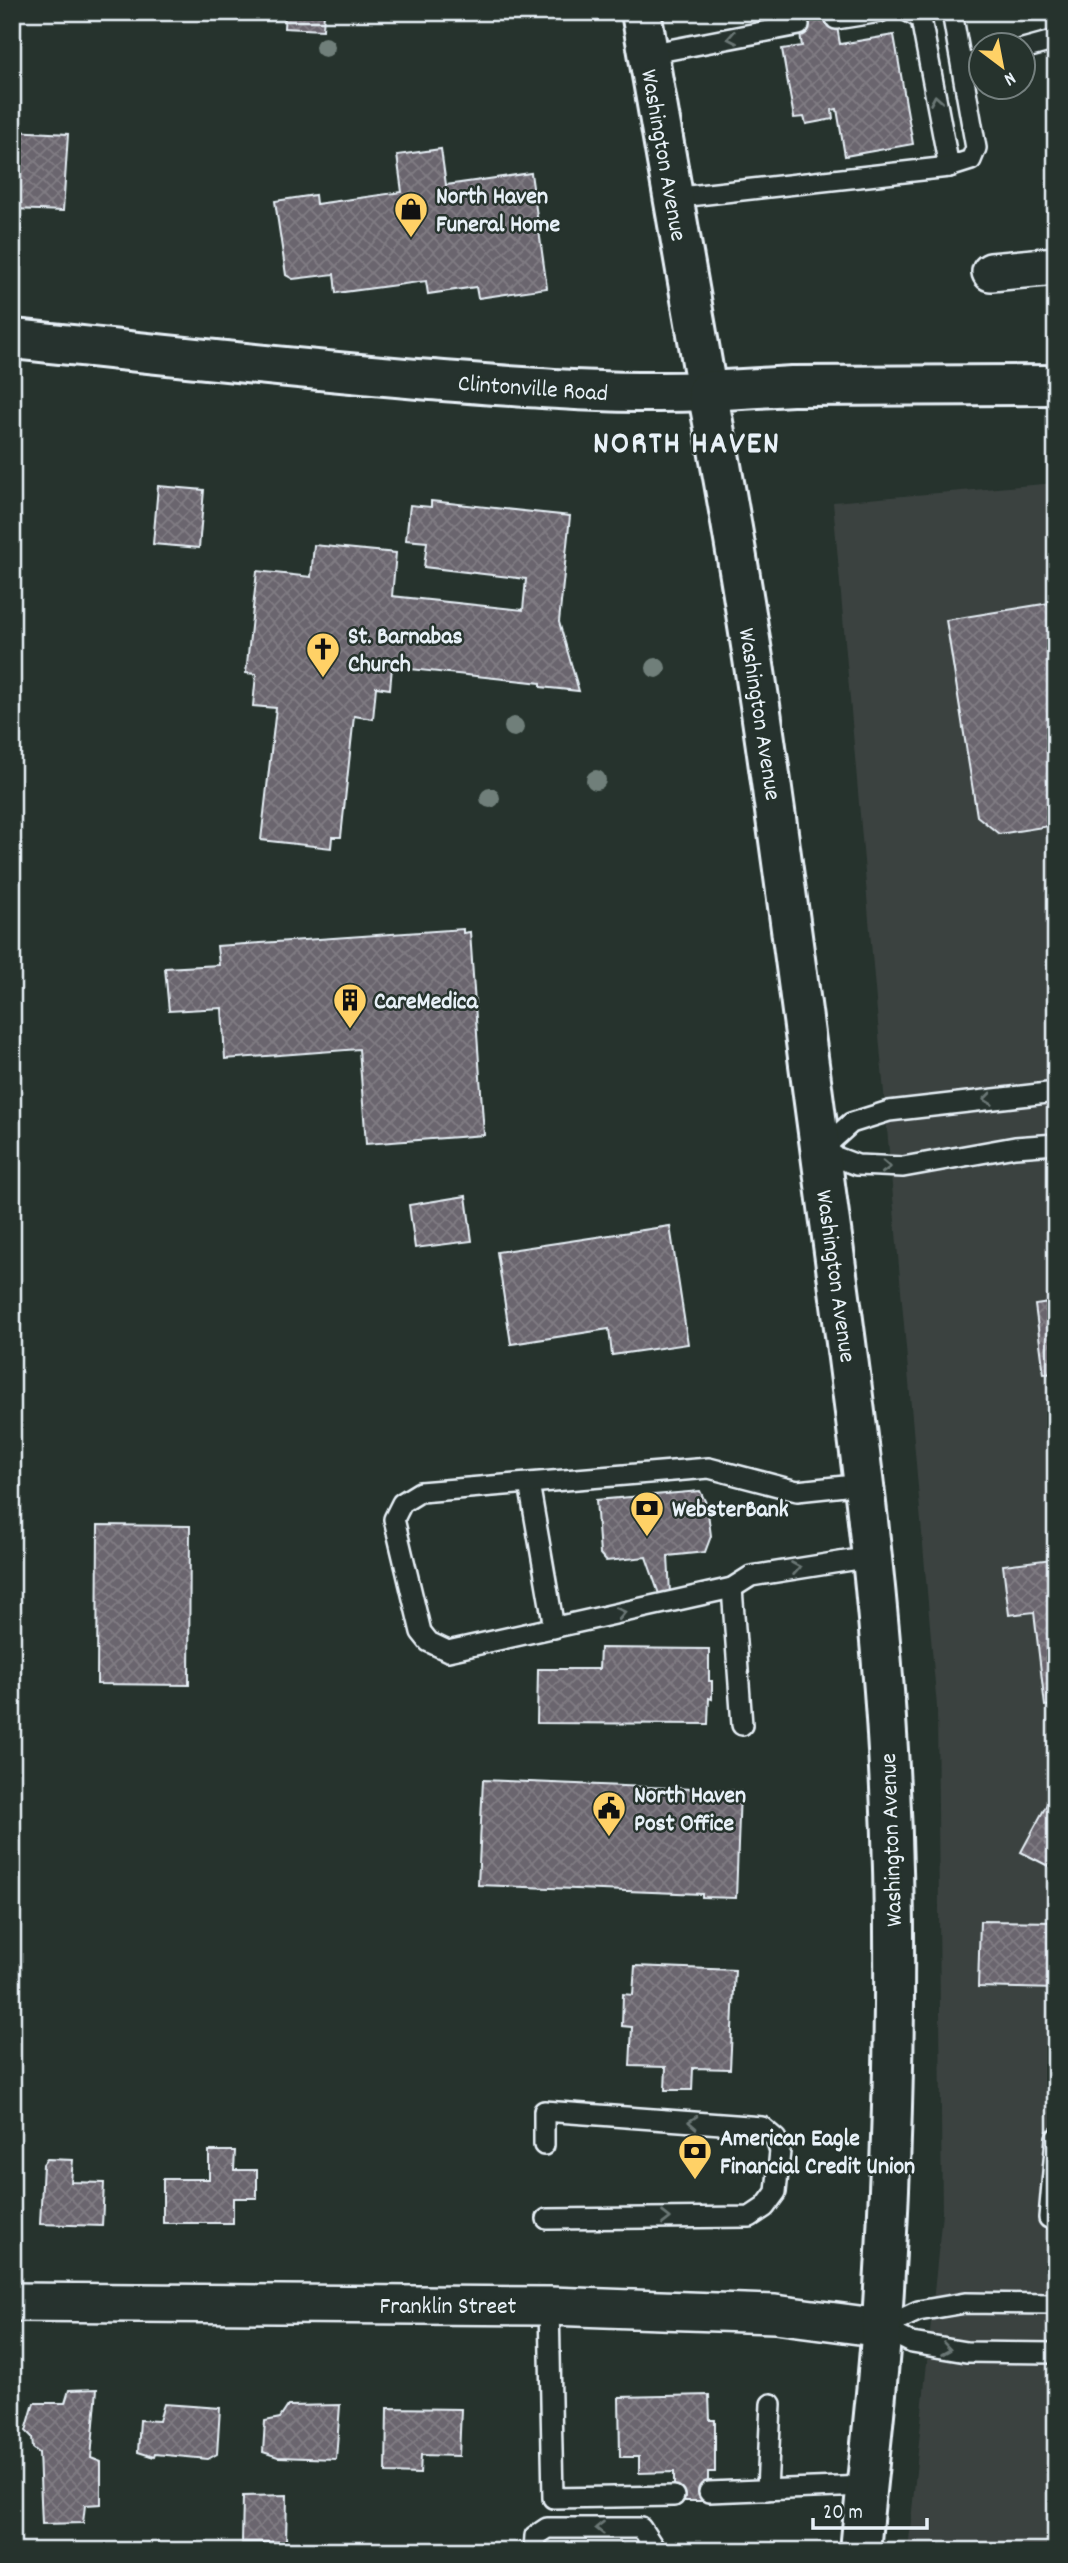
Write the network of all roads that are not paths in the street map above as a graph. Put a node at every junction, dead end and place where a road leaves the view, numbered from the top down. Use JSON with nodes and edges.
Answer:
{"nodes":[{"id":1,"x":640,"y":12,"type":"edge"},
{"id":2,"x":880,"y":12,"type":"edge"},
{"id":3,"x":909,"y":12,"type":"edge"},
{"id":4,"x":952,"y":12,"type":"edge"},
{"id":5,"x":836,"y":19,"type":"dead end"},
{"id":6,"x":799,"y":25,"type":"dead end"},
{"id":7,"x":1056,"y":40,"type":"edge"},
{"id":8,"x":1036,"y":45,"type":"edge"},
{"id":9,"x":967,"y":50,"type":"edge"},
{"id":10,"x":648,"y":54,"type":"junction"},
{"id":11,"x":974,"y":102,"type":"edge"},
{"id":12,"x":948,"y":167,"type":"junction"},
{"id":13,"x":671,"y":198,"type":"junction"},
{"id":14,"x":1056,"y":266,"type":"edge"},
{"id":15,"x":991,"y":272,"type":"dead end"},
{"id":16,"x":12,"y":339,"type":"edge"},
{"id":17,"x":1056,"y":386,"type":"edge"},
{"id":18,"x":707,"y":391,"type":"junction"},
{"id":19,"x":1056,"y":1092,"type":"edge"},
{"id":20,"x":1056,"y":1144,"type":"edge"},
{"id":21,"x":820,"y":1151,"type":"junction"},
{"id":22,"x":529,"y":1483,"type":"junction"},
{"id":23,"x":864,"y":1484,"type":"junction"},
{"id":24,"x":872,"y":1557,"type":"junction"},
{"id":25,"x":732,"y":1588,"type":"junction"},
{"id":26,"x":554,"y":1628,"type":"junction"},
{"id":27,"x":743,"y":1725,"type":"dead end"},
{"id":28,"x":1056,"y":2138,"type":"edge"},
{"id":29,"x":544,"y":2145,"type":"dead end"},
{"id":30,"x":1054,"y":2208,"type":"edge"},
{"id":31,"x":547,"y":2219,"type":"dead end"},
{"id":32,"x":12,"y":2302,"type":"edge"},
{"id":33,"x":1056,"y":2304,"type":"edge"},
{"id":34,"x":549,"y":2306,"type":"junction"},
{"id":35,"x":882,"y":2328,"type":"junction"},
{"id":36,"x":1056,"y":2353,"type":"edge"},
{"id":37,"x":771,"y":2404,"type":"dead end"},
{"id":38,"x":866,"y":2486,"type":"junction"},
{"id":39,"x":767,"y":2490,"type":"junction"},
{"id":40,"x":709,"y":2493,"type":"dead end"},
{"id":41,"x":674,"y":2496,"type":"dead end"},
{"id":42,"x":534,"y":2551,"type":"edge"},
{"id":43,"x":656,"y":2551,"type":"edge"},
{"id":44,"x":860,"y":2551,"type":"edge"}],
"edges":[{"from":1,"to":10,"type":"main road","name":"Washington Avenue"},
{"from":2,"to":5,"type":"lane"},
{"from":12,"to":3,"type":"lane","one_way":true},
{"from":4,"to":9,"type":"lane"},
{"from":6,"to":10,"type":"lane","one_way":true},
{"from":7,"to":8,"type":"lane"},
{"from":10,"to":13,"type":"main road","name":"Washington Avenue"},
{"from":11,"to":12,"type":"lane"},
{"from":12,"to":13,"type":"lane"},
{"from":13,"to":18,"type":"main road","name":"Washington Avenue"},
{"from":14,"to":15,"type":"street"},
{"from":16,"to":18,"type":"main road","name":"Clintonville Road"},
{"from":17,"to":18,"type":"main road","name":"Clintonville Road"},
{"from":18,"to":21,"type":"main road","name":"Washington Avenue"},
{"from":19,"to":21,"type":"lane","one_way":true},
{"from":21,"to":20,"type":"lane","one_way":true},
{"from":21,"to":23,"type":"main road","name":"Washington Avenue"},
{"from":22,"to":23,"type":"lane"},
{"from":22,"to":26,"type":"lane"},
{"from":22,"to":26,"type":"lane"},
{"from":23,"to":24,"type":"main road","name":"Washington Avenue"},
{"from":25,"to":24,"type":"lane","one_way":true},
{"from":24,"to":35,"type":"main road","name":"Washington Avenue"},
{"from":26,"to":25,"type":"lane","one_way":true},
{"from":25,"to":27,"type":"lane"},
{"from":28,"to":30,"type":"lane"},
{"from":31,"to":29,"type":"lane","one_way":true},
{"from":32,"to":34,"type":"street","name":"Franklin Street"},
{"from":33,"to":35,"type":"lane"},
{"from":34,"to":35,"type":"street","name":"Franklin Street"},
{"from":34,"to":41,"type":"lane"},
{"from":35,"to":36,"type":"lane","one_way":true},
{"from":35,"to":38,"type":"main road","name":"Washington Avenue"},
{"from":37,"to":39,"type":"lane"},
{"from":38,"to":39,"type":"lane"},
{"from":38,"to":44,"type":"main road","name":"Washington Avenue"},
{"from":39,"to":40,"type":"lane"},
{"from":43,"to":42,"type":"lane","one_way":true}]}
